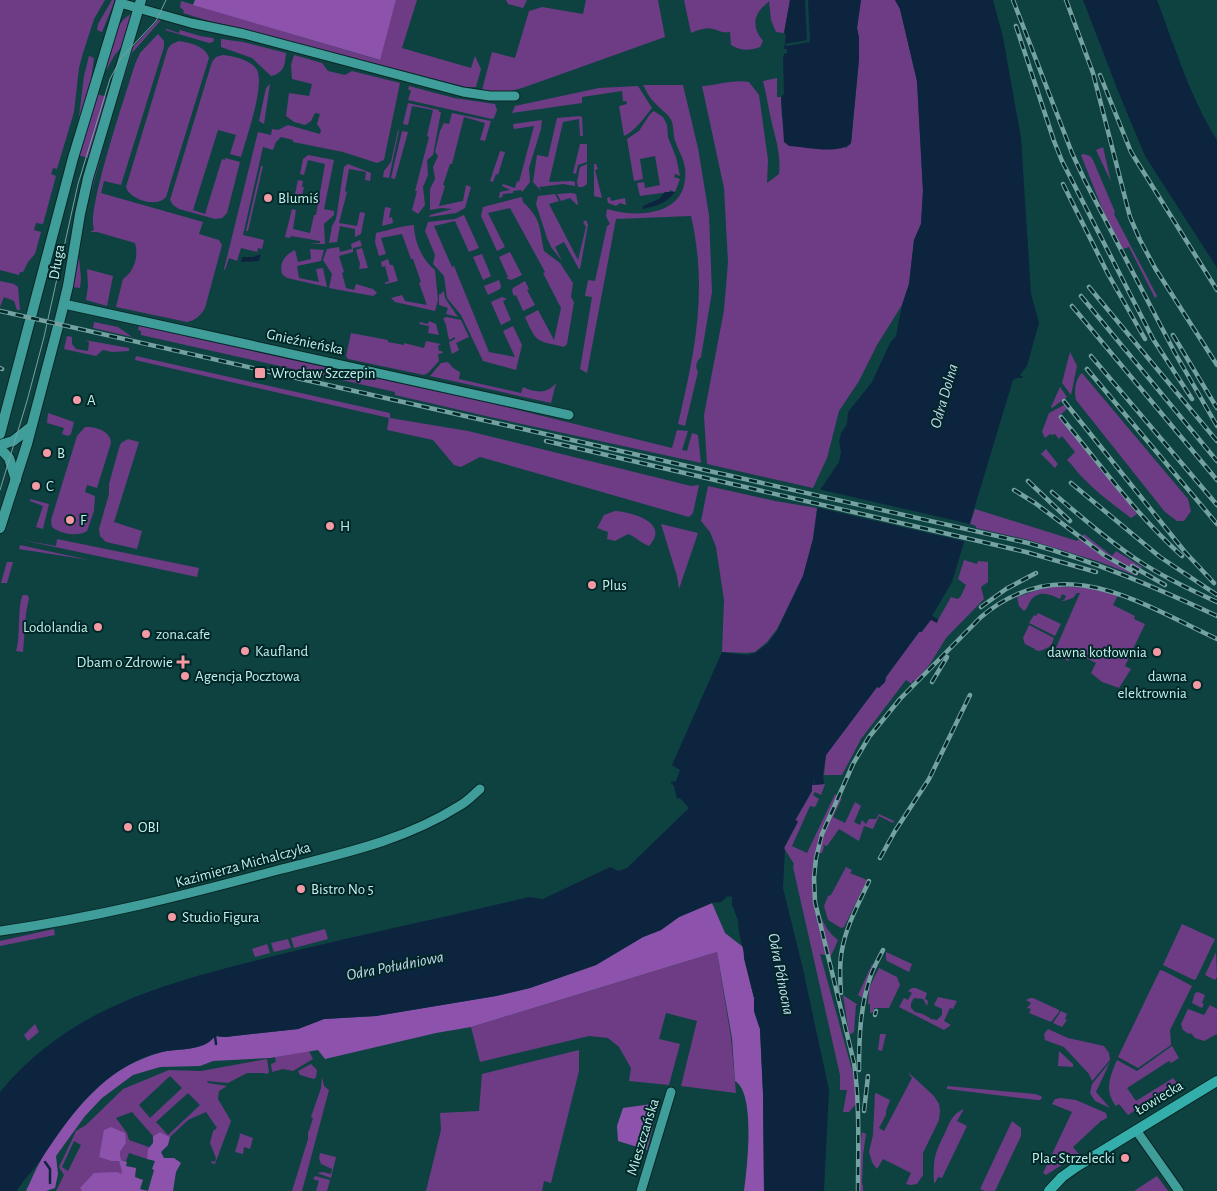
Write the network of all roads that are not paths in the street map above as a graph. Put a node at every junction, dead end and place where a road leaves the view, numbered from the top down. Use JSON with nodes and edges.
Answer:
{"nodes":[{"id":1,"x":120,"y":1,"type":"edge"},
{"id":2,"x":140,"y":4,"type":"edge"},
{"id":3,"x":515,"y":96,"type":"dead end"},
{"id":4,"x":64,"y":304,"type":"junction"},
{"id":5,"x":569,"y":415,"type":"dead end"},
{"id":6,"x":32,"y":427,"type":"junction"},
{"id":7,"x":0,"y":434,"type":"edge"},
{"id":8,"x":0,"y":447,"type":"edge"},
{"id":9,"x":16,"y":481,"type":"junction"},
{"id":10,"x":0,"y":528,"type":"edge"},
{"id":11,"x":480,"y":789,"type":"dead end"},
{"id":12,"x":0,"y":931,"type":"edge"},
{"id":13,"x":1217,"y":1081,"type":"edge"},
{"id":14,"x":672,"y":1092,"type":"dead end"},
{"id":15,"x":1136,"y":1130,"type":"junction"},
{"id":16,"x":1052,"y":1190,"type":"edge"},
{"id":17,"x":641,"y":1191,"type":"edge"},
{"id":18,"x":1179,"y":1191,"type":"edge"}],
"edges":[{"from":1,"to":2,"type":"street"},
{"from":1,"to":7,"type":"street","name":"Długa"},
{"from":2,"to":3,"type":"street"},
{"from":2,"to":4,"type":"street","name":"Długa"},
{"from":4,"to":5,"type":"street","name":"Gnieźnieńska"},
{"from":4,"to":6,"type":"street","name":"Długa"},
{"from":6,"to":8,"type":"street"},
{"from":6,"to":9,"type":"street","name":"Długa"},
{"from":8,"to":9,"type":"street"},
{"from":9,"to":10,"type":"street","name":"Długa"},
{"from":11,"to":12,"type":"street","name":"Kazimierza Michalczyka"},
{"from":13,"to":15,"type":"main road","name":"Łowiecka"},
{"from":14,"to":17,"type":"street","name":"Mieszczańska"},
{"from":15,"to":16,"type":"main road","name":"Łowiecka"},
{"from":15,"to":18,"type":"street"}]}
